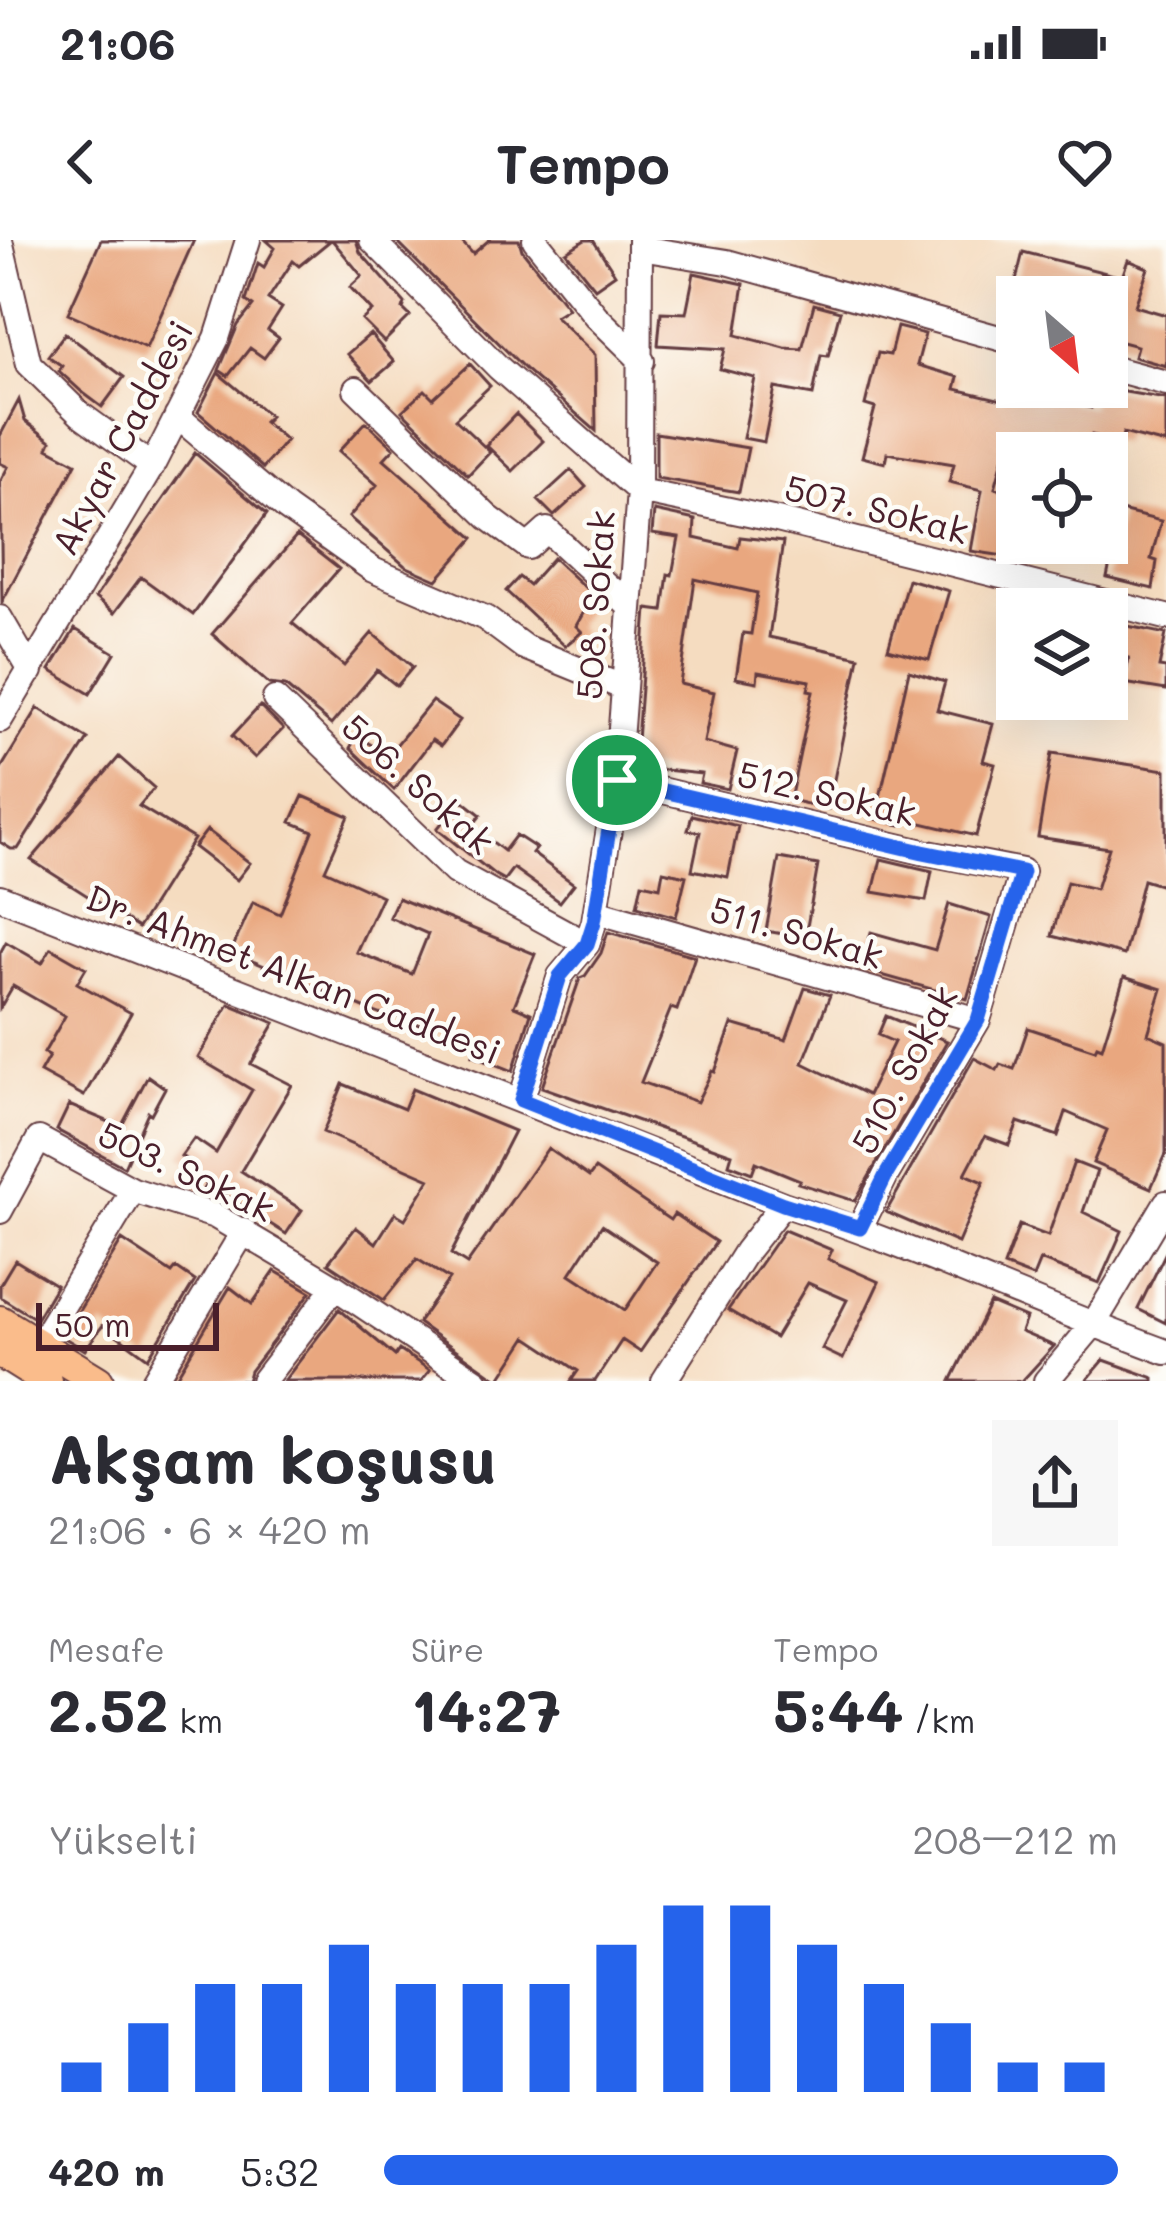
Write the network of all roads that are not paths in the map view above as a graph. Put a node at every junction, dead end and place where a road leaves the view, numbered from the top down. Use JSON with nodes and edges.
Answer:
{"nodes":[{"id":1,"x":0,"y":240,"type":"edge"},
{"id":2,"x":248,"y":240,"type":"edge"},
{"id":3,"x":372,"y":240,"type":"edge"},
{"id":4,"x":535,"y":240,"type":"edge"},
{"id":5,"x":640,"y":244,"type":"edge"},
{"id":6,"x":996,"y":337,"type":"edge"},
{"id":7,"x":642,"y":361,"type":"junction"},
{"id":8,"x":1128,"y":373,"type":"edge"},
{"id":9,"x":1166,"y":383,"type":"edge"},
{"id":10,"x":356,"y":389,"type":"dead end"},
{"id":11,"x":177,"y":416,"type":"junction"},
{"id":12,"x":152,"y":466,"type":"junction"},
{"id":13,"x":639,"y":491,"type":"junction"},
{"id":14,"x":629,"y":606,"type":"junction"},
{"id":15,"x":1166,"y":616,"type":"edge"},
{"id":16,"x":0,"y":618,"type":"edge"},
{"id":17,"x":31,"y":671,"type":"junction"},
{"id":18,"x":622,"y":687,"type":"junction"},
{"id":19,"x":274,"y":699,"type":"dead end"},
{"id":20,"x":0,"y":720,"type":"edge"},
{"id":21,"x":617,"y":780,"type":"junction"},
{"id":22,"x":1022,"y":872,"type":"joint"},
{"id":23,"x":0,"y":897,"type":"edge"},
{"id":24,"x":596,"y":911,"type":"junction"},
{"id":25,"x":587,"y":944,"type":"junction"},
{"id":26,"x":978,"y":1020,"type":"junction"},
{"id":27,"x":521,"y":1100,"type":"junction"},
{"id":28,"x":134,"y":1190,"type":"junction"},
{"id":29,"x":1166,"y":1203,"type":"edge"},
{"id":30,"x":783,"y":1204,"type":"junction"},
{"id":31,"x":0,"y":1211,"type":"edge"},
{"id":32,"x":860,"y":1228,"type":"junction"},
{"id":33,"x":244,"y":1232,"type":"junction"},
{"id":34,"x":335,"y":1287,"type":"junction"},
{"id":35,"x":0,"y":1321,"type":"edge"},
{"id":36,"x":1093,"y":1325,"type":"junction"},
{"id":37,"x":39,"y":1345,"type":"junction"},
{"id":38,"x":0,"y":1352,"type":"edge"},
{"id":39,"x":1166,"y":1352,"type":"edge"},
{"id":40,"x":46,"y":1381,"type":"edge"},
{"id":41,"x":98,"y":1381,"type":"edge"},
{"id":42,"x":154,"y":1381,"type":"edge"},
{"id":43,"x":263,"y":1381,"type":"edge"},
{"id":44,"x":476,"y":1381,"type":"edge"},
{"id":45,"x":664,"y":1381,"type":"edge"},
{"id":46,"x":1046,"y":1381,"type":"edge"}],
"edges":[{"from":1,"to":12,"type":"street"},
{"from":2,"to":11,"type":"street","name":"Akyar Caddesi"},
{"from":3,"to":13,"type":"street"},
{"from":4,"to":7,"type":"street"},
{"from":5,"to":6,"type":"street"},
{"from":5,"to":7,"type":"street","name":"508. Sokak"},
{"from":7,"to":13,"type":"street","name":"508. Sokak"},
{"from":8,"to":9,"type":"street"},
{"from":10,"to":14,"type":"street"},
{"from":11,"to":12,"type":"street","name":"Akyar Caddesi"},
{"from":11,"to":18,"type":"street"},
{"from":12,"to":17,"type":"street","name":"Akyar Caddesi"},
{"from":13,"to":14,"type":"street","name":"508. Sokak"},
{"from":13,"to":15,"type":"street","name":"507. Sokak"},
{"from":14,"to":18,"type":"street","name":"508. Sokak"},
{"from":16,"to":17,"type":"street"},
{"from":17,"to":20,"type":"street","name":"Akyar Caddesi"},
{"from":18,"to":21,"type":"street","name":"508. Sokak"},
{"from":19,"to":25,"type":"street","name":"506. Sokak"},
{"from":21,"to":22,"type":"street","name":"512. Sokak"},
{"from":21,"to":24,"type":"street","name":"508. Sokak"},
{"from":22,"to":26,"type":"street","name":"510. Sokak"},
{"from":23,"to":27,"type":"street","name":"Dr. Ahmet Alkan Caddesi"},
{"from":24,"to":25,"type":"street","name":"508. Sokak"},
{"from":24,"to":26,"type":"street","name":"511. Sokak"},
{"from":25,"to":27,"type":"street","name":"508. Sokak"},
{"from":26,"to":32,"type":"street","name":"510. Sokak"},
{"from":27,"to":30,"type":"street","name":"Dr. Ahmet Alkan Caddesi"},
{"from":28,"to":31,"type":"street","name":"503. Sokak"},
{"from":28,"to":33,"type":"street","name":"503. Sokak"},
{"from":28,"to":37,"type":"street"},
{"from":29,"to":36,"type":"street"},
{"from":30,"to":32,"type":"street","name":"Dr. Ahmet Alkan Caddesi"},
{"from":30,"to":45,"type":"street"},
{"from":32,"to":36,"type":"street","name":"Dr. Ahmet Alkan Caddesi"},
{"from":33,"to":34,"type":"street","name":"503. Sokak"},
{"from":33,"to":42,"type":"street"},
{"from":34,"to":43,"type":"street"},
{"from":34,"to":44,"type":"street","name":"503. Sokak"},
{"from":35,"to":37,"type":"main road"},
{"from":36,"to":39,"type":"street","name":"Dr. Ahmet Alkan Caddesi"},
{"from":36,"to":46,"type":"street"},
{"from":37,"to":41,"type":"main road"},
{"from":38,"to":40,"type":"main road"}]}
